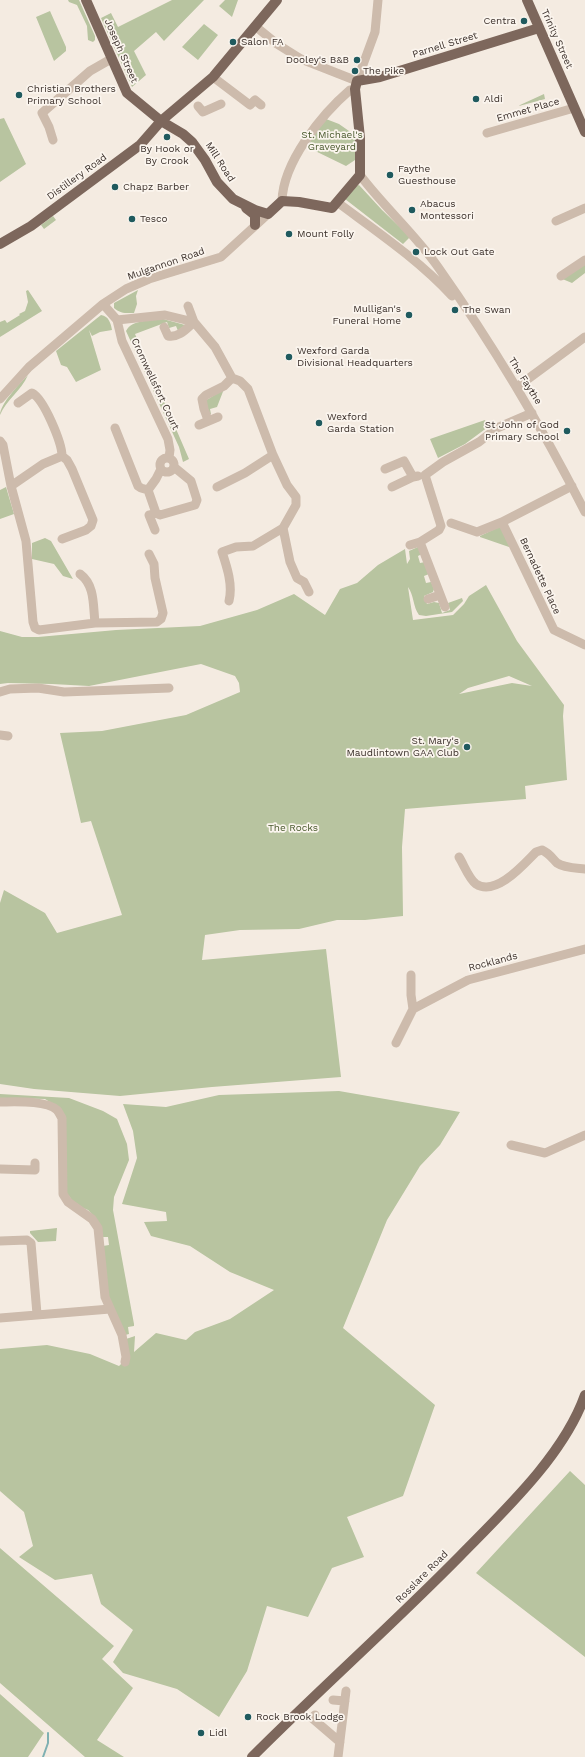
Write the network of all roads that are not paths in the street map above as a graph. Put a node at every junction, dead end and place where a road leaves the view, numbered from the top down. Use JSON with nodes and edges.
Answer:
{"nodes":[{"id":1,"x":86,"y":0,"type":"edge"},
{"id":2,"x":277,"y":0,"type":"edge"},
{"id":3,"x":378,"y":0,"type":"edge"},
{"id":4,"x":527,"y":0,"type":"edge"},
{"id":5,"x":255,"y":26,"type":"junction"},
{"id":6,"x":539,"y":28,"type":"junction"},
{"id":7,"x":111,"y":59,"type":"junction"},
{"id":8,"x":213,"y":77,"type":"junction"},
{"id":9,"x":357,"y":81,"type":"junction"},
{"id":10,"x":350,"y":90,"type":"dead end"},
{"id":11,"x":194,"y":101,"type":"junction"},
{"id":12,"x":221,"y":104,"type":"dead end"},
{"id":13,"x":261,"y":105,"type":"dead end"},
{"id":14,"x":574,"y":108,"type":"junction"},
{"id":15,"x":161,"y":121,"type":"junction"},
{"id":16,"x":585,"y":132,"type":"edge"},
{"id":17,"x":488,"y":133,"type":"dead end"},
{"id":18,"x":53,"y":140,"type":"dead end"},
{"id":19,"x":360,"y":175,"type":"junction"},
{"id":20,"x":282,"y":201,"type":"junction"},
{"id":21,"x":337,"y":202,"type":"junction"},
{"id":22,"x":239,"y":203,"type":"junction"},
{"id":23,"x":585,"y":208,"type":"edge"},
{"id":24,"x":268,"y":214,"type":"junction"},
{"id":25,"x":556,"y":221,"type":"dead end"},
{"id":26,"x":255,"y":225,"type":"junction"},
{"id":27,"x":0,"y":244,"type":"edge"},
{"id":28,"x":423,"y":248,"type":"junction"},
{"id":29,"x":412,"y":260,"type":"junction"},
{"id":30,"x":585,"y":260,"type":"edge"},
{"id":31,"x":561,"y":276,"type":"dead end"},
{"id":32,"x":441,"y":280,"type":"junction"},
{"id":33,"x":102,"y":304,"type":"junction"},
{"id":34,"x":188,"y":306,"type":"dead end"},
{"id":35,"x":117,"y":320,"type":"junction"},
{"id":36,"x":194,"y":322,"type":"junction"},
{"id":37,"x":164,"y":327,"type":"dead end"},
{"id":38,"x":585,"y":337,"type":"edge"},
{"id":39,"x":232,"y":378,"type":"junction"},
{"id":40,"x":517,"y":386,"type":"junction"},
{"id":41,"x":0,"y":399,"type":"edge"},
{"id":42,"x":18,"y":403,"type":"dead end"},
{"id":43,"x":532,"y":413,"type":"junction"},
{"id":44,"x":218,"y":417,"type":"dead end"},
{"id":45,"x":208,"y":420,"type":"junction"},
{"id":46,"x":199,"y":425,"type":"dead end"},
{"id":47,"x":115,"y":428,"type":"dead end"},
{"id":48,"x":0,"y":441,"type":"edge"},
{"id":49,"x":273,"y":455,"type":"junction"},
{"id":50,"x":62,"y":456,"type":"junction"},
{"id":51,"x":169,"y":458,"type":"junction"},
{"id":52,"x":2,"y":461,"type":"edge"},
{"id":53,"x":174,"y":467,"type":"junction"},
{"id":54,"x":161,"y":469,"type":"junction"},
{"id":55,"x":384,"y":469,"type":"dead end"},
{"id":56,"x":425,"y":475,"type":"junction"},
{"id":57,"x":413,"y":477,"type":"junction"},
{"id":58,"x":11,"y":486,"type":"junction"},
{"id":59,"x":572,"y":486,"type":"junction"},
{"id":60,"x":217,"y":487,"type":"dead end"},
{"id":61,"x":392,"y":487,"type":"dead end"},
{"id":62,"x":148,"y":490,"type":"junction"},
{"id":63,"x":585,"y":512,"type":"edge"},
{"id":64,"x":156,"y":513,"type":"junction"},
{"id":65,"x":502,"y":522,"type":"junction"},
{"id":66,"x":451,"y":523,"type":"dead end"},
{"id":67,"x":283,"y":528,"type":"junction"},
{"id":68,"x":154,"y":530,"type":"dead end"},
{"id":69,"x":62,"y":539,"type":"dead end"},
{"id":70,"x":420,"y":542,"type":"junction"},
{"id":71,"x":410,"y":545,"type":"dead end"},
{"id":72,"x":150,"y":554,"type":"dead end"},
{"id":73,"x":80,"y":574,"type":"dead end"},
{"id":74,"x":309,"y":592,"type":"dead end"},
{"id":75,"x":440,"y":595,"type":"junction"},
{"id":76,"x":428,"y":599,"type":"dead end"},
{"id":77,"x":229,"y":601,"type":"dead end"},
{"id":78,"x":445,"y":608,"type":"dead end"},
{"id":79,"x":94,"y":623,"type":"junction"},
{"id":80,"x":585,"y":645,"type":"edge"},
{"id":81,"x":169,"y":688,"type":"dead end"},
{"id":82,"x":0,"y":692,"type":"edge"},
{"id":83,"x":459,"y":857,"type":"dead end"},
{"id":84,"x":585,"y":869,"type":"edge"},
{"id":85,"x":585,"y":949,"type":"edge"},
{"id":86,"x":411,"y":975,"type":"dead end"},
{"id":87,"x":413,"y":1009,"type":"junction"},
{"id":88,"x":396,"y":1043,"type":"dead end"},
{"id":89,"x":0,"y":1102,"type":"edge"},
{"id":90,"x":585,"y":1129,"type":"edge"},
{"id":91,"x":585,"y":1135,"type":"edge"},
{"id":92,"x":511,"y":1146,"type":"dead end"},
{"id":93,"x":35,"y":1163,"type":"dead end"},
{"id":94,"x":0,"y":1169,"type":"edge"},
{"id":95,"x":0,"y":1241,"type":"edge"},
{"id":96,"x":110,"y":1309,"type":"junction"},
{"id":97,"x":37,"y":1314,"type":"junction"},
{"id":98,"x":0,"y":1318,"type":"edge"},
{"id":99,"x":128,"y":1359,"type":"dead end"},
{"id":100,"x":585,"y":1394,"type":"edge"},
{"id":101,"x":346,"y":1691,"type":"dead end"},
{"id":102,"x":333,"y":1700,"type":"dead end"},
{"id":103,"x":345,"y":1701,"type":"junction"},
{"id":104,"x":315,"y":1715,"type":"dead end"},
{"id":105,"x":340,"y":1742,"type":"junction"},
{"id":106,"x":252,"y":1757,"type":"edge"},
{"id":107,"x":338,"y":1757,"type":"edge"}],
"edges":[{"from":1,"to":7,"type":"main road","name":"Joseph Street"},
{"from":2,"to":5,"type":"main road","name":"Distillery Road"},
{"from":3,"to":9,"type":"street"},
{"from":4,"to":6,"type":"main road","name":"Trinity Street"},
{"from":5,"to":8,"type":"main road","name":"Distillery Road"},
{"from":5,"to":9,"type":"street"},
{"from":6,"to":9,"type":"main road","name":"Parnell Street"},
{"from":6,"to":14,"type":"main road","name":"Trinity Street"},
{"from":7,"to":15,"type":"main road","name":"Joseph Street"},
{"from":7,"to":18,"type":"street"},
{"from":8,"to":11,"type":"main road","name":"Distillery Road"},
{"from":8,"to":13,"type":"street"},
{"from":9,"to":19,"type":"main road"},
{"from":10,"to":20,"type":"street"},
{"from":11,"to":12,"type":"street"},
{"from":11,"to":15,"type":"main road","name":"Distillery Road"},
{"from":14,"to":16,"type":"main road","name":"Trinity Street"},
{"from":14,"to":17,"type":"street","name":"Emmet Place"},
{"from":15,"to":22,"type":"main road","name":"Mill Road"},
{"from":15,"to":27,"type":"main road","name":"Distillery Road"},
{"from":19,"to":21,"type":"main road"},
{"from":19,"to":28,"type":"street","name":"The Faythe"},
{"from":20,"to":21,"type":"main road"},
{"from":20,"to":24,"type":"main road"},
{"from":21,"to":29,"type":"street","name":"The Faythe"},
{"from":22,"to":24,"type":"main road","name":"Mill Road"},
{"from":22,"to":26,"type":"main road","name":"Mill Road"},
{"from":23,"to":25,"type":"street"},
{"from":24,"to":26,"type":"street","name":"Mulgannon Road"},
{"from":26,"to":33,"type":"street","name":"Mulgannon Road"},
{"from":28,"to":29,"type":"street"},
{"from":28,"to":32,"type":"street","name":"The Faythe"},
{"from":29,"to":32,"type":"street","name":"The Faythe"},
{"from":30,"to":31,"type":"street"},
{"from":32,"to":40,"type":"street","name":"The Faythe"},
{"from":33,"to":35,"type":"street"},
{"from":33,"to":41,"type":"street","name":"Mulgannon Road"},
{"from":34,"to":36,"type":"street"},
{"from":35,"to":36,"type":"street"},
{"from":35,"to":51,"type":"street","name":"Cromwellsfort Court"},
{"from":36,"to":37,"type":"street"},
{"from":36,"to":39,"type":"street"},
{"from":38,"to":40,"type":"street"},
{"from":39,"to":45,"type":"street"},
{"from":39,"to":49,"type":"street"},
{"from":40,"to":43,"type":"street","name":"The Faythe"},
{"from":42,"to":50,"type":"street"},
{"from":43,"to":56,"type":"street"},
{"from":43,"to":59,"type":"street","name":"The Faythe"},
{"from":44,"to":45,"type":"street"},
{"from":45,"to":46,"type":"street"},
{"from":47,"to":62,"type":"street"},
{"from":48,"to":52,"type":"street"},
{"from":49,"to":60,"type":"street"},
{"from":49,"to":67,"type":"street"},
{"from":50,"to":58,"type":"street"},
{"from":50,"to":69,"type":"street"},
{"from":51,"to":53,"type":"street","name":"Cromwellsfort Court"},
{"from":51,"to":54,"type":"street"},
{"from":52,"to":58,"type":"street"},
{"from":53,"to":54,"type":"street"},
{"from":53,"to":64,"type":"street","name":"Cromwellsfort Court"},
{"from":54,"to":62,"type":"street"},
{"from":55,"to":57,"type":"street"},
{"from":56,"to":57,"type":"street"},
{"from":56,"to":70,"type":"street"},
{"from":57,"to":61,"type":"street"},
{"from":58,"to":79,"type":"street"},
{"from":59,"to":63,"type":"street","name":"The Faythe"},
{"from":59,"to":65,"type":"street"},
{"from":62,"to":64,"type":"street"},
{"from":64,"to":68,"type":"street"},
{"from":65,"to":66,"type":"street"},
{"from":65,"to":80,"type":"street","name":"Bernadette Place"},
{"from":67,"to":74,"type":"street"},
{"from":67,"to":77,"type":"street"},
{"from":70,"to":71,"type":"street"},
{"from":70,"to":75,"type":"street"},
{"from":72,"to":79,"type":"street"},
{"from":73,"to":79,"type":"street"},
{"from":75,"to":76,"type":"street"},
{"from":75,"to":78,"type":"street"},
{"from":81,"to":82,"type":"street"},
{"from":83,"to":84,"type":"street"},
{"from":85,"to":87,"type":"street","name":"Rocklands"},
{"from":86,"to":87,"type":"street"},
{"from":87,"to":88,"type":"street"},
{"from":89,"to":96,"type":"street"},
{"from":90,"to":91,"type":"street"},
{"from":91,"to":92,"type":"street"},
{"from":93,"to":94,"type":"street"},
{"from":95,"to":97,"type":"street"},
{"from":96,"to":97,"type":"street"},
{"from":96,"to":99,"type":"street"},
{"from":97,"to":98,"type":"street"},
{"from":100,"to":106,"type":"main road","name":"Rosslare Road"},
{"from":101,"to":103,"type":"street"},
{"from":102,"to":103,"type":"street"},
{"from":103,"to":105,"type":"street"},
{"from":104,"to":105,"type":"street"},
{"from":105,"to":107,"type":"street"}]}
